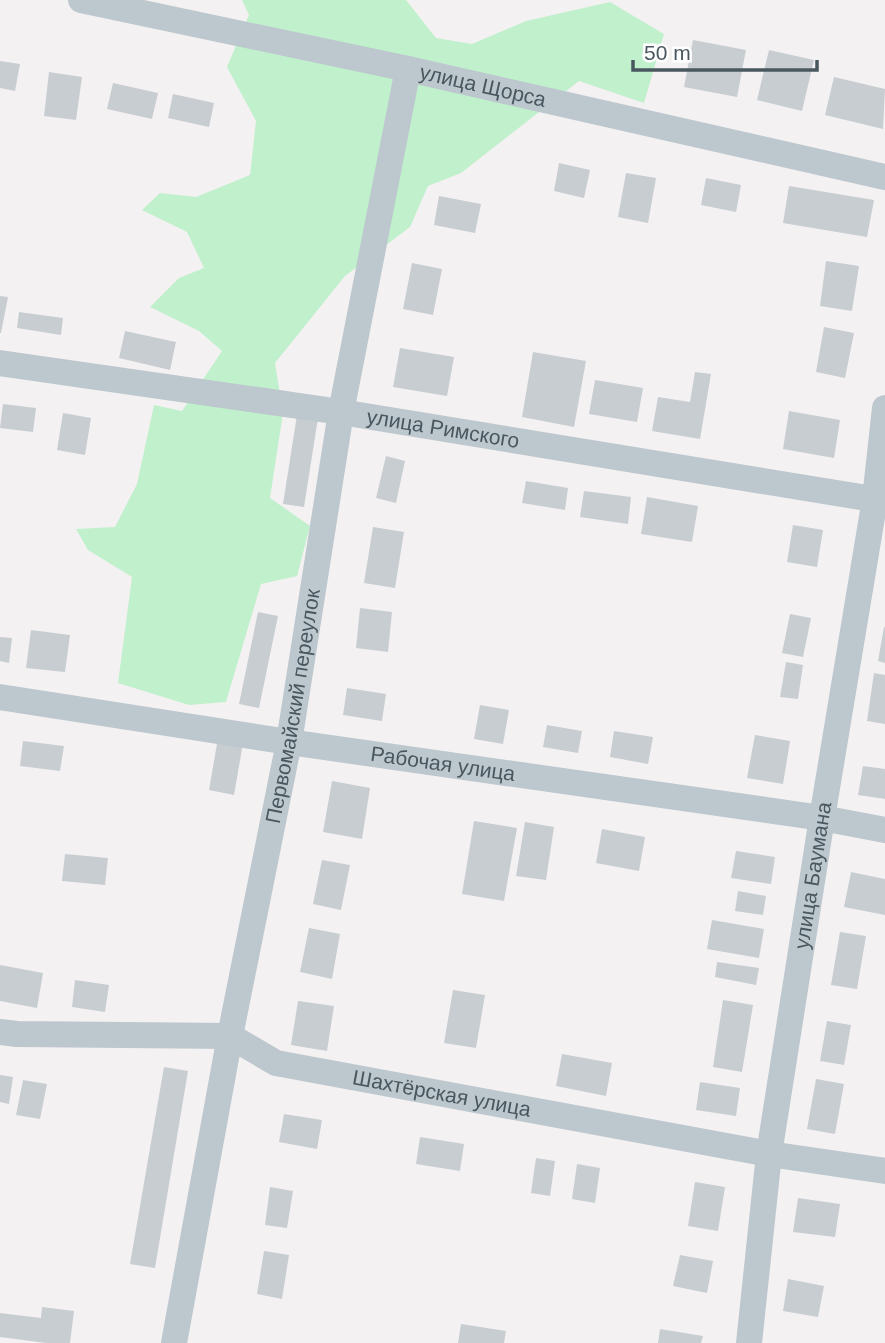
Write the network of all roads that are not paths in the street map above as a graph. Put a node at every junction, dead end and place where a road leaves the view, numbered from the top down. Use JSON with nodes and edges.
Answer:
{"nodes":[{"id":1,"x":81,"y":0,"type":"edge"},
{"id":2,"x":408,"y":69,"type":"junction"},
{"id":3,"x":885,"y":177,"type":"edge"},
{"id":4,"x":0,"y":363,"type":"edge"},
{"id":5,"x":885,"y":408,"type":"edge"},
{"id":6,"x":341,"y":412,"type":"junction"},
{"id":7,"x":880,"y":500,"type":"edge"},
{"id":8,"x":0,"y":697,"type":"edge"},
{"id":9,"x":289,"y":742,"type":"junction"},
{"id":10,"x":822,"y":818,"type":"junction"},
{"id":11,"x":885,"y":830,"type":"edge"},
{"id":12,"x":0,"y":1032,"type":"edge"},
{"id":13,"x":230,"y":1036,"type":"junction"},
{"id":14,"x":769,"y":1154,"type":"junction"},
{"id":15,"x":885,"y":1171,"type":"edge"},
{"id":16,"x":174,"y":1343,"type":"edge"},
{"id":17,"x":749,"y":1343,"type":"edge"}],
"edges":[{"from":1,"to":2,"type":"street","name":"улица Щорса"},
{"from":2,"to":3,"type":"street","name":"улица Щорса"},
{"from":2,"to":6,"type":"street","name":"Первомайский переулок"},
{"from":4,"to":6,"type":"street","name":"улица Римского"},
{"from":5,"to":7,"type":"street","name":"улица Баумана"},
{"from":6,"to":7,"type":"street","name":"улица Римского"},
{"from":6,"to":9,"type":"street","name":"Первомайский переулок"},
{"from":7,"to":10,"type":"street","name":"улица Баумана"},
{"from":8,"to":9,"type":"street","name":"Рабочая улица"},
{"from":9,"to":10,"type":"street","name":"Рабочая улица"},
{"from":9,"to":13,"type":"street","name":"Первомайский переулок"},
{"from":10,"to":11,"type":"street","name":"Рабочая улица"},
{"from":10,"to":14,"type":"street","name":"улица Баумана"},
{"from":12,"to":13,"type":"street","name":"Шахтёрская улица"},
{"from":13,"to":14,"type":"street","name":"Шахтёрская улица"},
{"from":13,"to":16,"type":"street","name":"Первомайский переулок"},
{"from":14,"to":15,"type":"street","name":"Шахтёрская улица"},
{"from":14,"to":17,"type":"street","name":"улица Баумана"}]}
